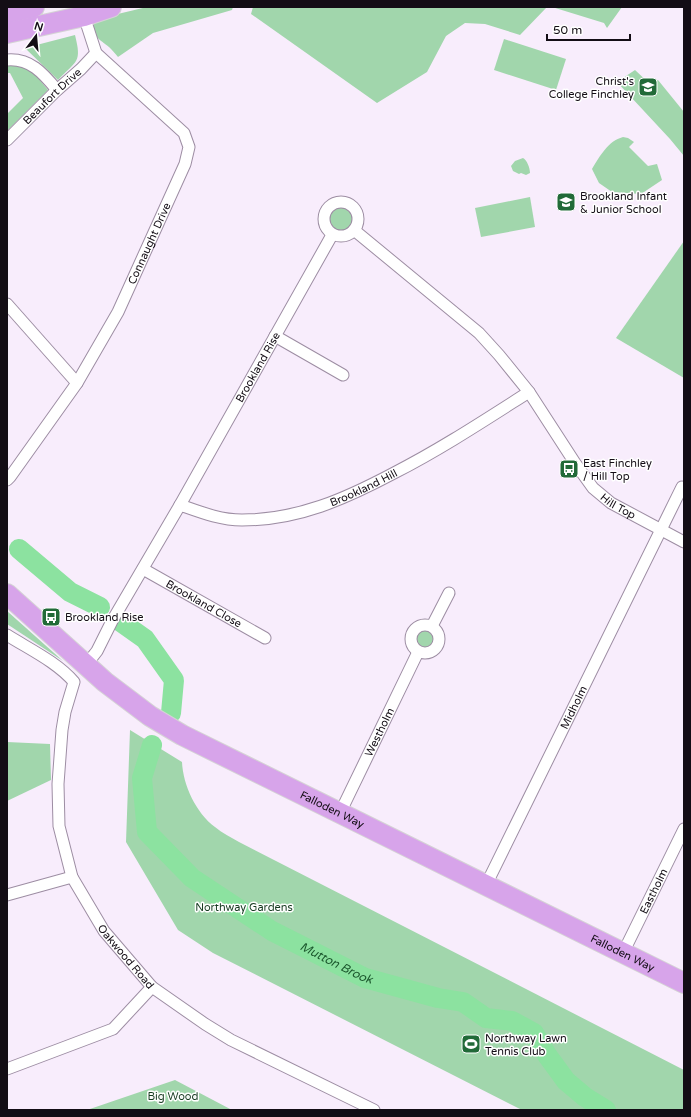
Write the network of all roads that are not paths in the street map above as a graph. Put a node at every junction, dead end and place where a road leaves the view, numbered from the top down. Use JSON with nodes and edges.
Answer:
{"nodes":[{"id":1,"x":34,"y":7,"type":"edge"},
{"id":2,"x":111,"y":7,"type":"edge"},
{"id":3,"x":7,"y":13,"type":"edge"},
{"id":4,"x":84,"y":16,"type":"junction"},
{"id":5,"x":7,"y":33,"type":"edge"},
{"id":6,"x":96,"y":53,"type":"junction"},
{"id":7,"x":7,"y":60,"type":"edge"},
{"id":8,"x":57,"y":90,"type":"junction"},
{"id":9,"x":7,"y":140,"type":"edge"},
{"id":10,"x":354,"y":230,"type":"junction"},
{"id":11,"x":332,"y":235,"type":"junction"},
{"id":12,"x":7,"y":304,"type":"edge"},
{"id":13,"x":275,"y":336,"type":"junction"},
{"id":14,"x":343,"y":375,"type":"dead end"},
{"id":15,"x":76,"y":383,"type":"junction"},
{"id":16,"x":529,"y":392,"type":"junction"},
{"id":17,"x":7,"y":480,"type":"edge"},
{"id":18,"x":682,"y":487,"type":"dead end"},
{"id":19,"x":180,"y":505,"type":"junction"},
{"id":20,"x":661,"y":530,"type":"junction"},
{"id":21,"x":684,"y":542,"type":"edge"},
{"id":22,"x":143,"y":569,"type":"junction"},
{"id":23,"x":449,"y":593,"type":"dead end"},
{"id":24,"x":7,"y":594,"type":"edge"},
{"id":25,"x":432,"y":626,"type":"junction"},
{"id":26,"x":7,"y":635,"type":"edge"},
{"id":27,"x":265,"y":638,"type":"dead end"},
{"id":28,"x":418,"y":652,"type":"junction"},
{"id":29,"x":86,"y":665,"type":"junction"},
{"id":30,"x":340,"y":813,"type":"junction"},
{"id":31,"x":684,"y":829,"type":"edge"},
{"id":32,"x":72,"y":877,"type":"junction"},
{"id":33,"x":486,"y":885,"type":"junction"},
{"id":34,"x":7,"y":895,"type":"edge"},
{"id":35,"x":623,"y":953,"type":"junction"},
{"id":36,"x":684,"y":983,"type":"edge"},
{"id":37,"x":152,"y":987,"type":"junction"},
{"id":38,"x":7,"y":1069,"type":"edge"},
{"id":39,"x":374,"y":1110,"type":"edge"}],
"edges":[{"from":1,"to":3,"type":"highway"},
{"from":2,"to":4,"type":"highway"},
{"from":4,"to":5,"type":"highway"},
{"from":4,"to":6,"type":"street","name":"Connaught Drive"},
{"from":6,"to":8,"type":"street","name":"Beaufort Drive"},
{"from":6,"to":15,"type":"street","name":"Connaught Drive"},
{"from":7,"to":8,"type":"street"},
{"from":8,"to":9,"type":"street","name":"Beaufort Drive"},
{"from":10,"to":11,"type":"street"},
{"from":10,"to":11,"type":"street"},
{"from":10,"to":16,"type":"street"},
{"from":11,"to":13,"type":"street","name":"Brookland Rise"},
{"from":12,"to":15,"type":"street"},
{"from":13,"to":14,"type":"street"},
{"from":13,"to":19,"type":"street","name":"Brookland Rise"},
{"from":15,"to":17,"type":"street","name":"Connaught Drive"},
{"from":16,"to":19,"type":"street","name":"Brookland Hill"},
{"from":16,"to":20,"type":"street","name":"Hill Top"},
{"from":18,"to":20,"type":"street","name":"Midholm"},
{"from":19,"to":22,"type":"street","name":"Brookland Rise"},
{"from":20,"to":21,"type":"street","name":"Hill Top"},
{"from":20,"to":33,"type":"street","name":"Midholm"},
{"from":22,"to":27,"type":"street","name":"Brookland Close"},
{"from":22,"to":29,"type":"street","name":"Brookland Rise"},
{"from":23,"to":25,"type":"street"},
{"from":24,"to":29,"type":"highway","name":"Falloden Way"},
{"from":25,"to":28,"type":"street"},
{"from":25,"to":28,"type":"street"},
{"from":26,"to":32,"type":"street","name":"Oakwood Road"},
{"from":28,"to":30,"type":"street","name":"Westholm"},
{"from":29,"to":30,"type":"highway","name":"Falloden Way"},
{"from":30,"to":33,"type":"highway","name":"Falloden Way"},
{"from":31,"to":35,"type":"street","name":"Eastholm"},
{"from":32,"to":34,"type":"street"},
{"from":32,"to":37,"type":"street","name":"Oakwood Road"},
{"from":33,"to":35,"type":"highway","name":"Falloden Way"},
{"from":35,"to":36,"type":"highway","name":"Falloden Way"},
{"from":37,"to":38,"type":"street"},
{"from":37,"to":39,"type":"street","name":"Oakwood Road"}]}
